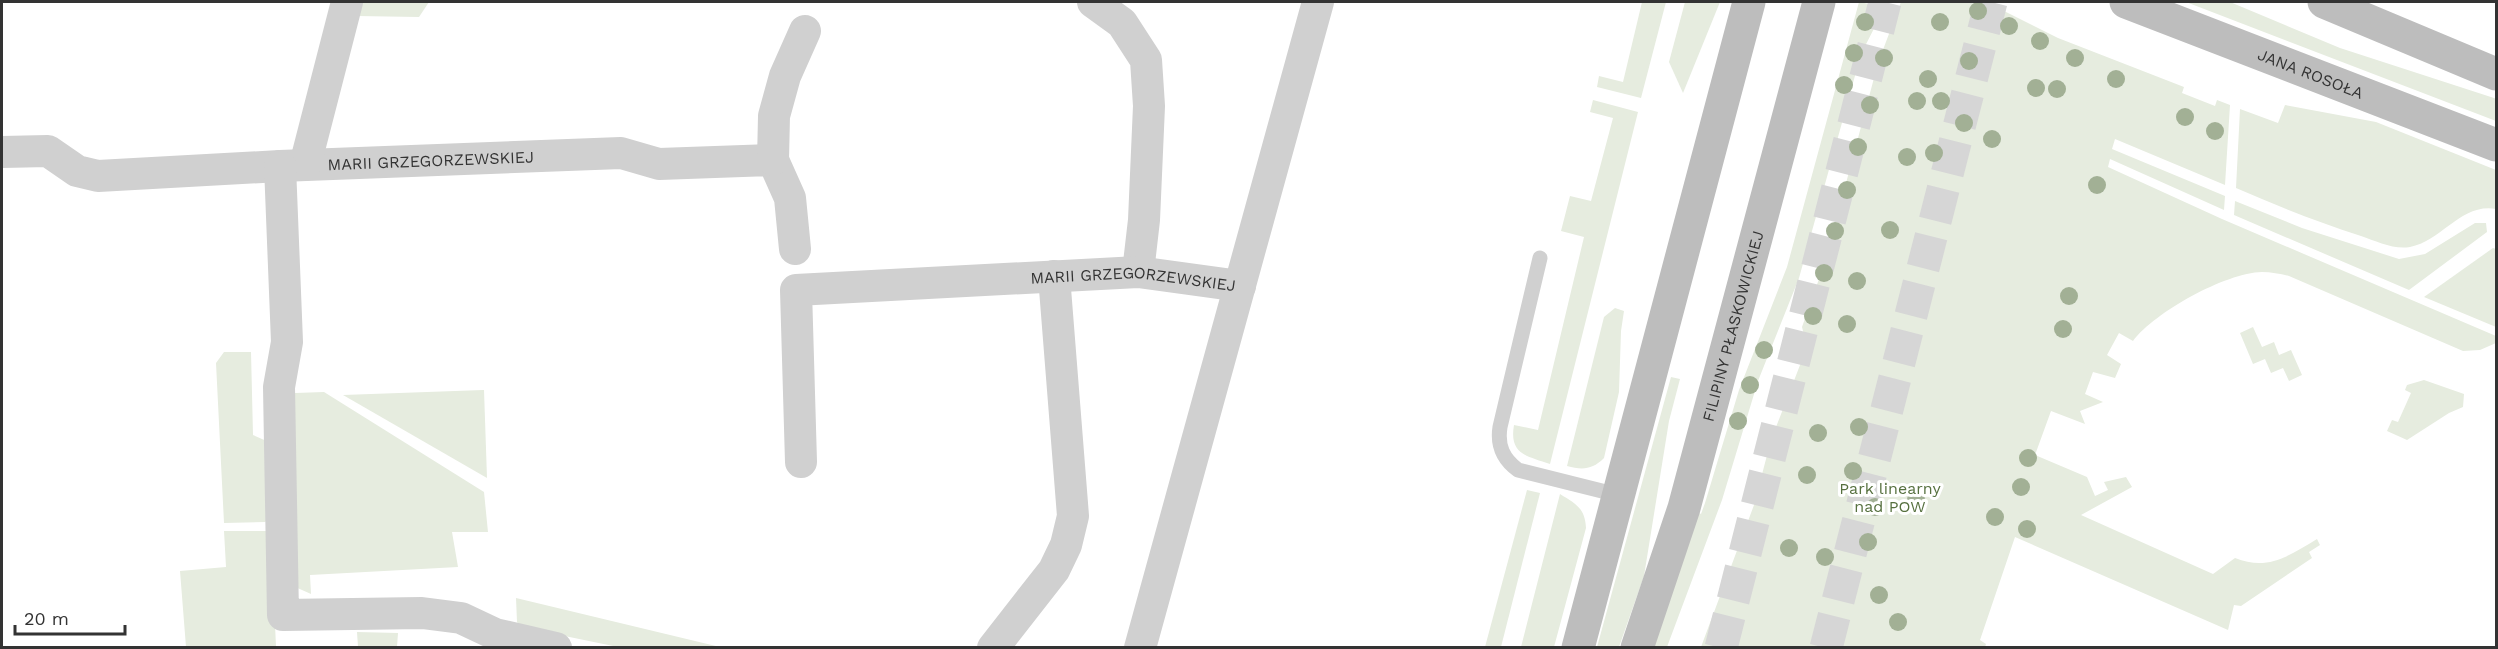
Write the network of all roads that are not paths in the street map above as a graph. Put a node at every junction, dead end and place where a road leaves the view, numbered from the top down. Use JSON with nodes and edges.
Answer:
{"nodes":[{"id":1,"x":347,"y":2,"type":"edge"},
{"id":2,"x":1093,"y":2,"type":"edge"},
{"id":3,"x":1318,"y":2,"type":"edge"},
{"id":4,"x":1749,"y":2,"type":"edge"},
{"id":5,"x":1819,"y":2,"type":"edge"},
{"id":6,"x":2126,"y":2,"type":"edge"},
{"id":7,"x":2324,"y":2,"type":"edge"},
{"id":8,"x":805,"y":31,"type":"dead end"},
{"id":9,"x":2496,"y":74,"type":"edge"},
{"id":10,"x":2496,"y":145,"type":"edge"},
{"id":11,"x":2,"y":152,"type":"edge"},
{"id":12,"x":773,"y":160,"type":"junction"},
{"id":13,"x":292,"y":165,"type":"junction"},
{"id":14,"x":795,"y":249,"type":"dead end"},
{"id":15,"x":1540,"y":258,"type":"dead end"},
{"id":16,"x":1138,"y":272,"type":"junction"},
{"id":17,"x":1054,"y":276,"type":"junction"},
{"id":18,"x":1240,"y":286,"type":"junction"},
{"id":19,"x":801,"y":462,"type":"dead end"},
{"id":20,"x":1618,"y":495,"type":"junction"},
{"id":21,"x":556,"y":648,"type":"edge"},
{"id":22,"x":993,"y":648,"type":"edge"},
{"id":23,"x":1140,"y":648,"type":"edge"},
{"id":24,"x":1578,"y":648,"type":"edge"},
{"id":25,"x":1637,"y":648,"type":"edge"}],
"edges":[{"from":1,"to":13,"type":"street"},
{"from":2,"to":16,"type":"street"},
{"from":3,"to":18,"type":"street"},
{"from":4,"to":20,"type":"main road"},
{"from":5,"to":25,"type":"main road","name":"FILIPINY PŁASKOWICKIEJ"},
{"from":6,"to":10,"type":"main road","name":"JANA ROSOŁA"},
{"from":7,"to":9,"type":"main road"},
{"from":8,"to":12,"type":"street"},
{"from":11,"to":13,"type":"street","name":"MARII GRZEGORZEWSKIEJ"},
{"from":12,"to":13,"type":"street","name":"MARII GRZEGORZEWSKIEJ"},
{"from":12,"to":14,"type":"street"},
{"from":13,"to":21,"type":"street"},
{"from":15,"to":20,"type":"lane"},
{"from":16,"to":17,"type":"street","name":"MARII GRZEGORZEWSKIEJ"},
{"from":16,"to":18,"type":"street","name":"MARII GRZEGORZEWSKIEJ"},
{"from":17,"to":19,"type":"street","name":"MARII GRZEGORZEWSKIEJ"},
{"from":17,"to":22,"type":"street"},
{"from":18,"to":23,"type":"street","name":"MARII GRZEGORZEWSKIEJ"},
{"from":20,"to":24,"type":"main road"}]}
